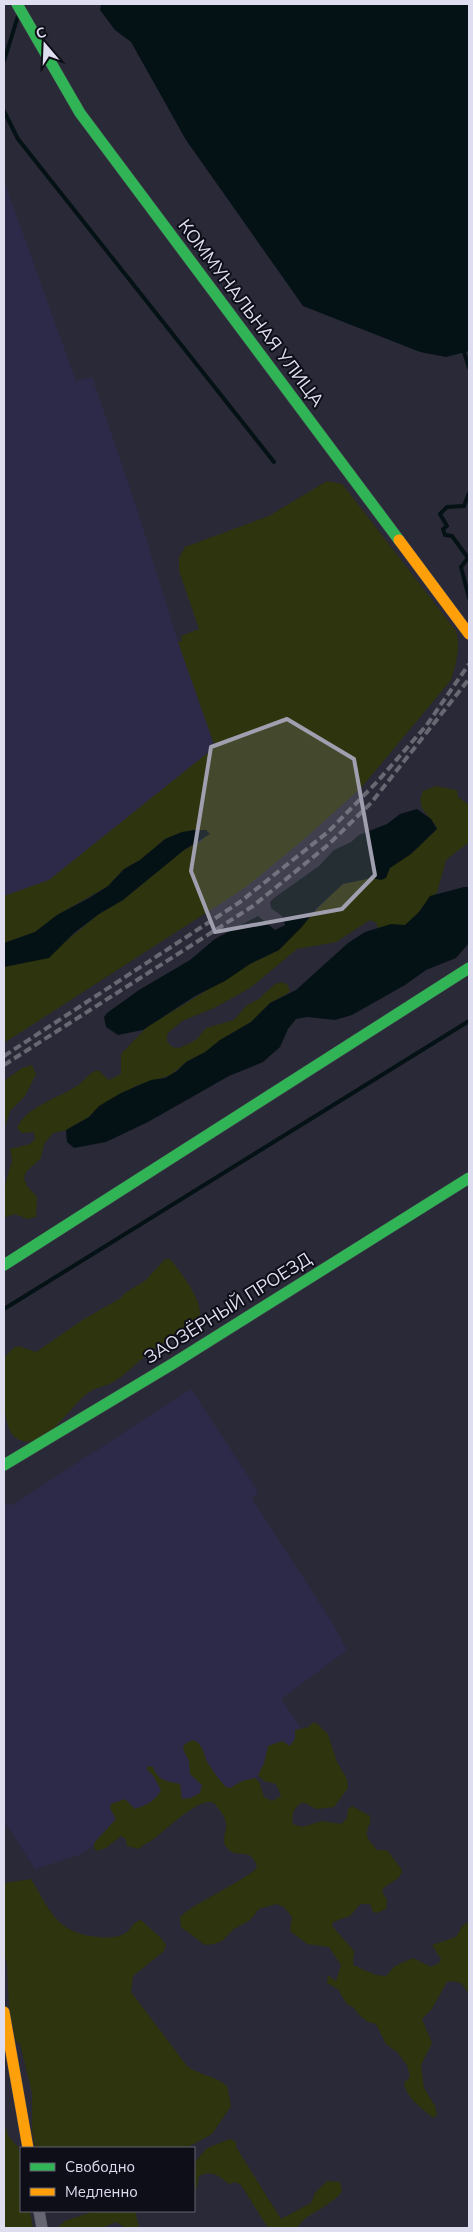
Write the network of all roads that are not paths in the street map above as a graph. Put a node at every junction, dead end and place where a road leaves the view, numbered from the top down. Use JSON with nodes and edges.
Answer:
{"nodes":[{"id":1,"x":17,"y":4,"type":"edge"},
{"id":2,"x":469,"y":634,"type":"edge"},
{"id":3,"x":469,"y":968,"type":"edge"},
{"id":4,"x":469,"y":1178,"type":"edge"},
{"id":5,"x":4,"y":1265,"type":"edge"},
{"id":6,"x":4,"y":1465,"type":"edge"},
{"id":7,"x":4,"y":2012,"type":"edge"},
{"id":8,"x":28,"y":2147,"type":"edge"},
{"id":9,"x":39,"y":2212,"type":"edge"},
{"id":10,"x":42,"y":2228,"type":"edge"}],
"edges":[{"from":1,"to":2,"type":"main road","name":"КОММУНАЛЬНАЯ УЛИЦА"},
{"from":3,"to":5,"type":"main road"},
{"from":4,"to":6,"type":"main road","name":"ЗАОЗЁРНЫЙ ПРОЕЗД"},
{"from":7,"to":8,"type":"main road"},
{"from":9,"to":10,"type":"street"}]}
